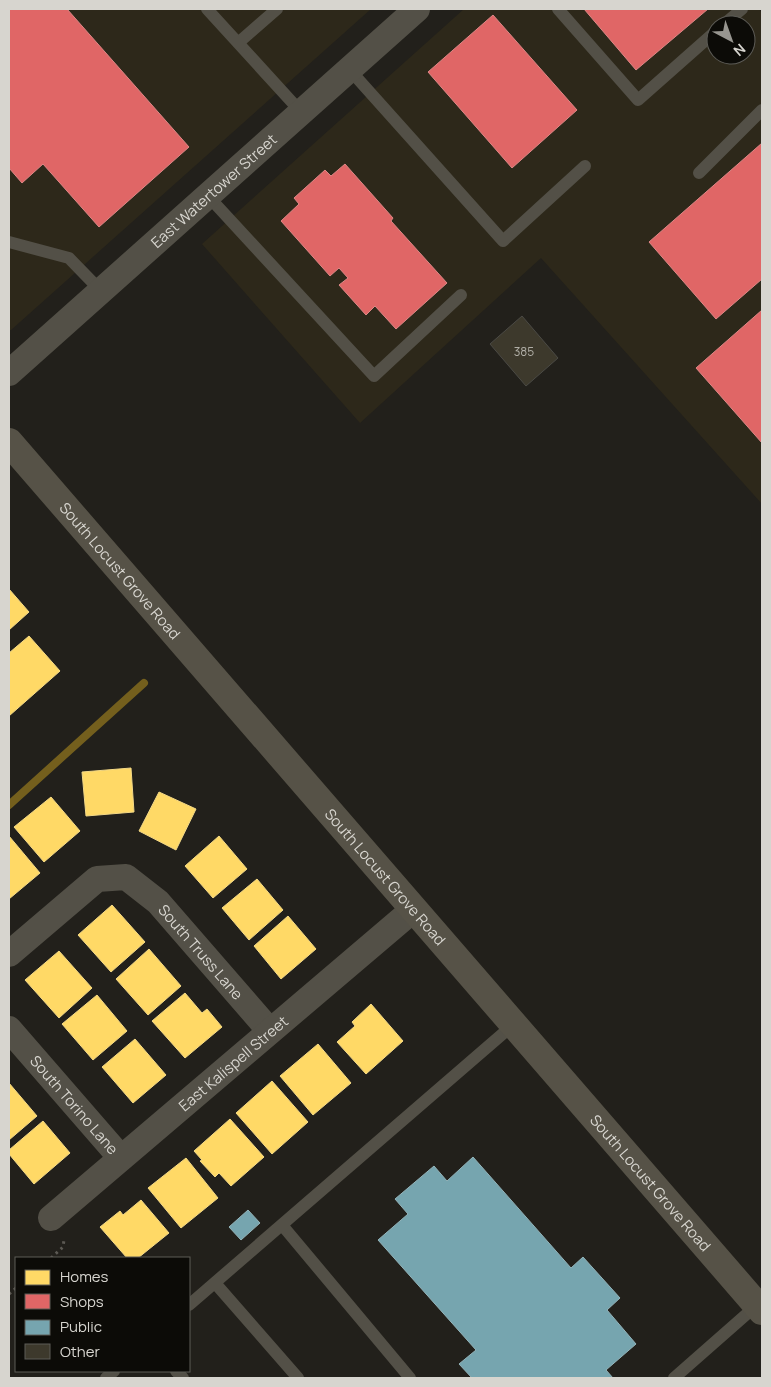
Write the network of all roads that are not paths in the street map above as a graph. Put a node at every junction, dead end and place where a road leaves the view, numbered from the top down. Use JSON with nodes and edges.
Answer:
{"nodes":[{"id":1,"x":207,"y":9,"type":"edge"},
{"id":2,"x":278,"y":9,"type":"edge"},
{"id":3,"x":417,"y":9,"type":"edge"},
{"id":4,"x":558,"y":9,"type":"edge"},
{"id":5,"x":706,"y":40,"type":"edge"},
{"id":6,"x":238,"y":44,"type":"junction"},
{"id":7,"x":349,"y":69,"type":"junction"},
{"id":8,"x":762,"y":110,"type":"edge"},
{"id":9,"x":301,"y":112,"type":"junction"},
{"id":10,"x":585,"y":166,"type":"dead end"},
{"id":11,"x":699,"y":173,"type":"dead end"},
{"id":12,"x":208,"y":196,"type":"junction"},
{"id":13,"x":9,"y":242,"type":"edge"},
{"id":14,"x":101,"y":291,"type":"junction"},
{"id":15,"x":461,"y":295,"type":"dead end"},
{"id":16,"x":9,"y":373,"type":"edge"},
{"id":17,"x":9,"y":442,"type":"edge"},
{"id":18,"x":414,"y":909,"type":"junction"},
{"id":19,"x":9,"y":954,"type":"edge"},
{"id":20,"x":514,"y":1024,"type":"junction"},
{"id":21,"x":9,"y":1029,"type":"edge"},
{"id":22,"x":270,"y":1031,"type":"junction"},
{"id":23,"x":121,"y":1158,"type":"junction"},
{"id":24,"x":282,"y":1225,"type":"junction"},
{"id":25,"x":57,"y":1226,"type":"road end"},
{"id":26,"x":215,"y":1282,"type":"junction"},
{"id":27,"x":190,"y":1304,"type":"edge"},
{"id":28,"x":760,"y":1308,"type":"edge"},
{"id":29,"x":298,"y":1378,"type":"edge"},
{"id":30,"x":410,"y":1378,"type":"edge"},
{"id":31,"x":674,"y":1378,"type":"edge"}],
"edges":[{"from":1,"to":6,"type":"lane"},
{"from":2,"to":6,"type":"lane"},
{"from":3,"to":7,"type":"street","name":"East Watertower Street"},
{"from":4,"to":5,"type":"lane"},
{"from":6,"to":9,"type":"lane"},
{"from":7,"to":9,"type":"street","name":"East Watertower Street"},
{"from":7,"to":10,"type":"lane"},
{"from":8,"to":11,"type":"lane"},
{"from":9,"to":12,"type":"street","name":"East Watertower Street"},
{"from":12,"to":14,"type":"street","name":"East Watertower Street"},
{"from":12,"to":15,"type":"lane"},
{"from":13,"to":14,"type":"lane"},
{"from":14,"to":16,"type":"street","name":"East Watertower Street"},
{"from":17,"to":18,"type":"main road","name":"South Locust Grove Road"},
{"from":18,"to":20,"type":"main road","name":"South Locust Grove Road"},
{"from":18,"to":22,"type":"street","name":"East Kalispell Street"},
{"from":19,"to":22,"type":"street","name":"South Truss Lane"},
{"from":20,"to":24,"type":"lane"},
{"from":20,"to":28,"type":"main road","name":"South Locust Grove Road"},
{"from":21,"to":23,"type":"street","name":"South Torino Lane"},
{"from":22,"to":23,"type":"street","name":"East Kalispell Street"},
{"from":23,"to":25,"type":"street","name":"East Kalispell Street"},
{"from":24,"to":26,"type":"lane"},
{"from":24,"to":30,"type":"lane"},
{"from":26,"to":27,"type":"lane"},
{"from":26,"to":29,"type":"lane"},
{"from":28,"to":31,"type":"lane"}]}
